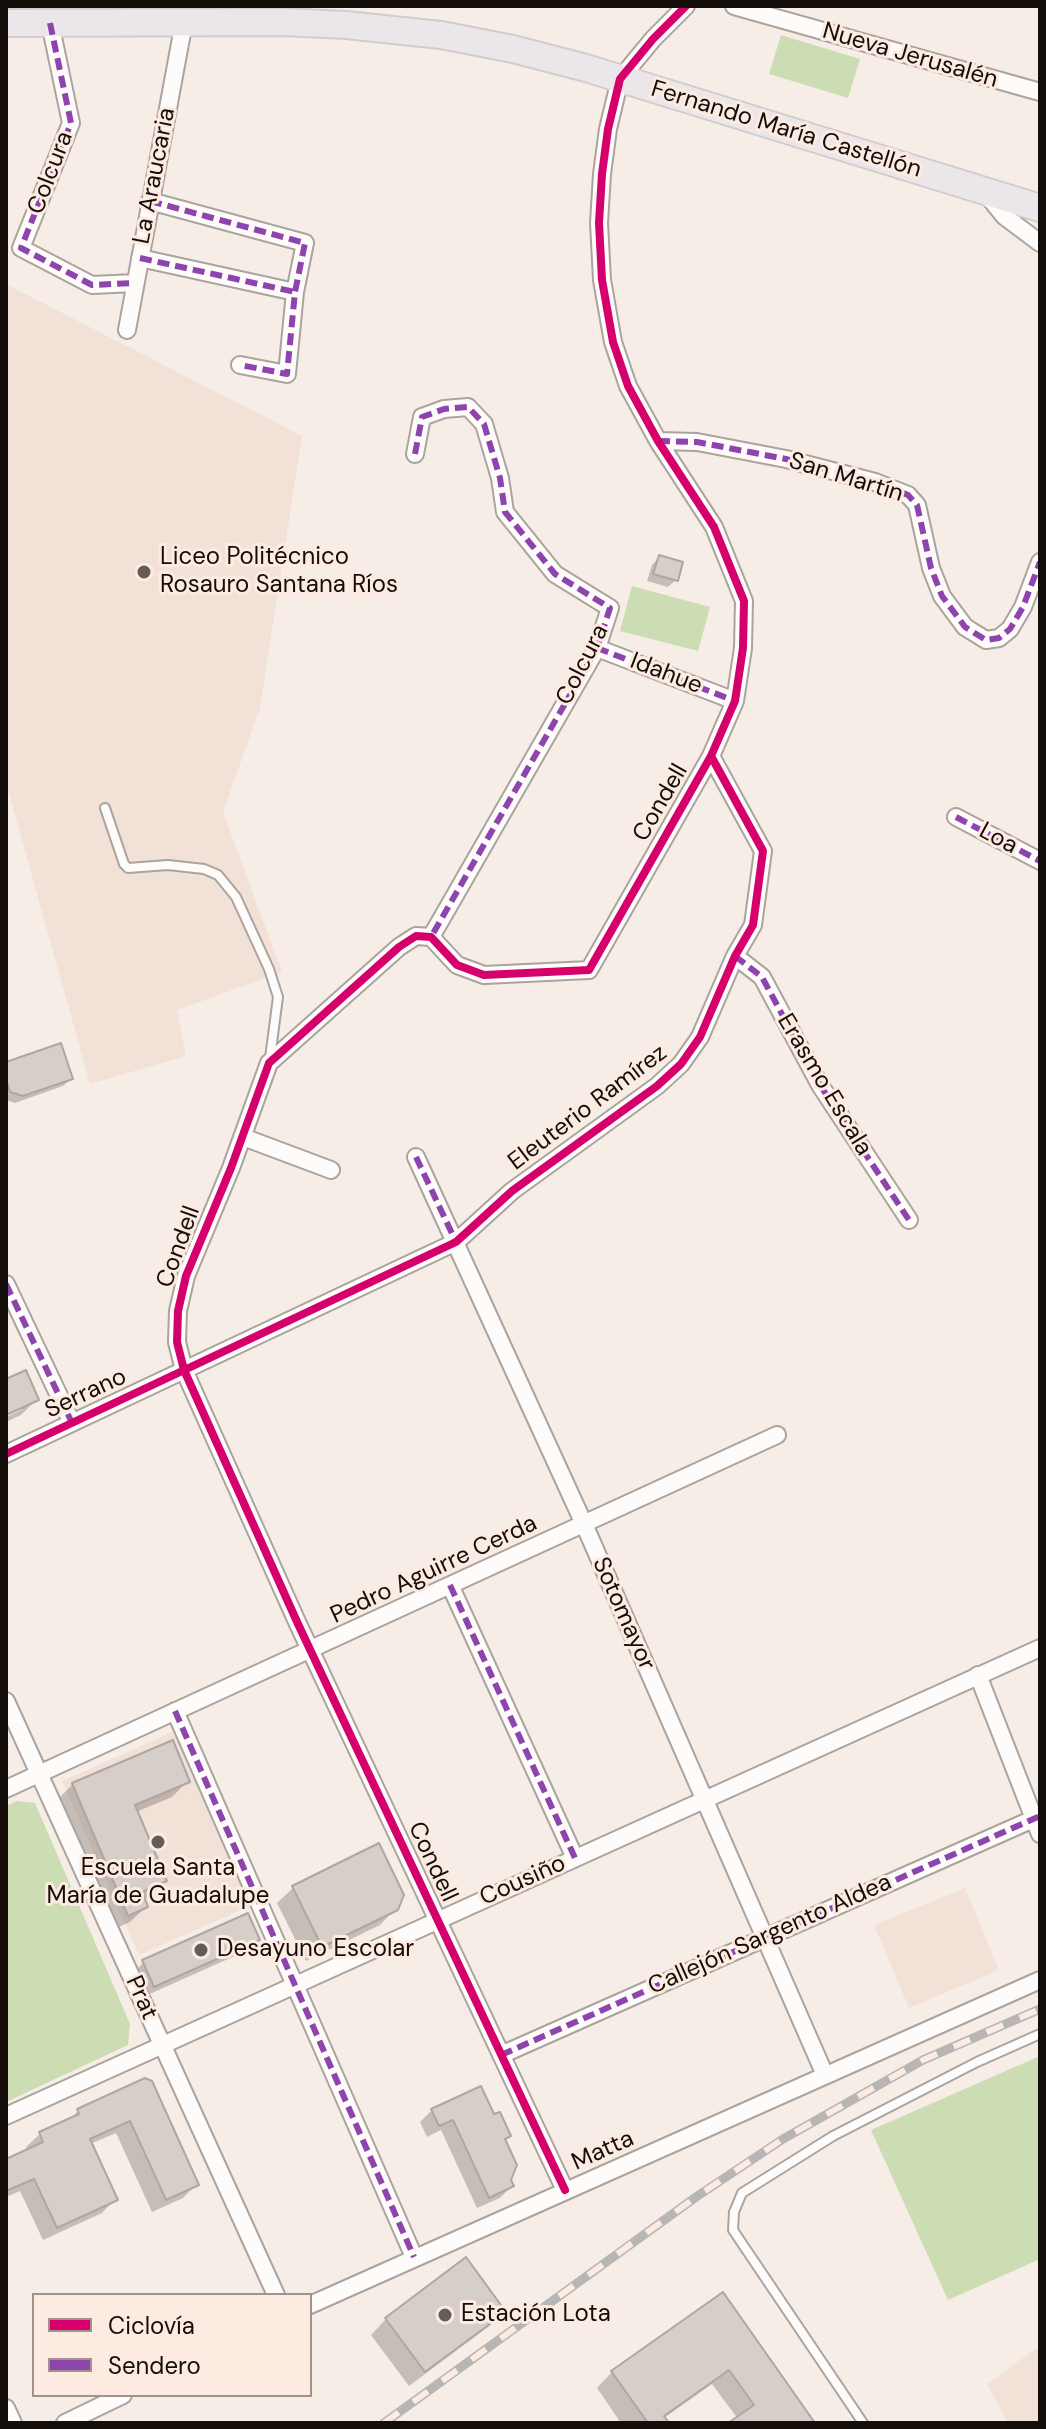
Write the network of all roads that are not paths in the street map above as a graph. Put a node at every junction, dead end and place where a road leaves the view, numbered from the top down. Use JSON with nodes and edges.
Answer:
{"nodes":[{"id":1,"x":686,"y":6,"type":"edge"},
{"id":2,"x":734,"y":6,"type":"edge"},
{"id":3,"x":282,"y":14,"type":"edge"},
{"id":4,"x":184,"y":22,"type":"junction"},
{"id":5,"x":6,"y":23,"type":"edge"},
{"id":6,"x":50,"y":23,"type":"junction"},
{"id":7,"x":620,"y":79,"type":"junction"},
{"id":8,"x":1040,"y":92,"type":"edge"},
{"id":9,"x":983,"y":190,"type":"junction"},
{"id":10,"x":150,"y":201,"type":"junction"},
{"id":11,"x":1040,"y":208,"type":"edge"},
{"id":12,"x":1040,"y":243,"type":"edge"},
{"id":13,"x":140,"y":258,"type":"junction"},
{"id":14,"x":135,"y":283,"type":"junction"},
{"id":15,"x":295,"y":292,"type":"junction"},
{"id":16,"x":127,"y":330,"type":"dead end"},
{"id":17,"x":240,"y":365,"type":"dead end"},
{"id":18,"x":658,"y":441,"type":"junction"},
{"id":19,"x":415,"y":454,"type":"dead end"},
{"id":20,"x":1040,"y":562,"type":"edge"},
{"id":21,"x":597,"y":648,"type":"junction"},
{"id":22,"x":735,"y":701,"type":"junction"},
{"id":23,"x":711,"y":756,"type":"junction"},
{"id":24,"x":105,"y":808,"type":"dead end"},
{"id":25,"x":956,"y":817,"type":"dead end"},
{"id":26,"x":1040,"y":861,"type":"edge"},
{"id":27,"x":431,"y":937,"type":"junction"},
{"id":28,"x":735,"y":956,"type":"junction"},
{"id":29,"x":269,"y":1063,"type":"junction"},
{"id":30,"x":243,"y":1137,"type":"junction"},
{"id":31,"x":416,"y":1157,"type":"dead end"},
{"id":32,"x":331,"y":1170,"type":"dead end"},
{"id":33,"x":909,"y":1220,"type":"dead end"},
{"id":34,"x":456,"y":1242,"type":"junction"},
{"id":35,"x":6,"y":1284,"type":"edge"},
{"id":36,"x":184,"y":1370,"type":"junction"},
{"id":37,"x":72,"y":1423,"type":"junction"},
{"id":38,"x":777,"y":1435,"type":"dead end"},
{"id":39,"x":6,"y":1454,"type":"edge"},
{"id":40,"x":584,"y":1524,"type":"junction"},
{"id":41,"x":450,"y":1585,"type":"junction"},
{"id":42,"x":1040,"y":1648,"type":"edge"},
{"id":43,"x":310,"y":1649,"type":"junction"},
{"id":44,"x":978,"y":1675,"type":"junction"},
{"id":45,"x":6,"y":1701,"type":"edge"},
{"id":46,"x":175,"y":1711,"type":"junction"},
{"id":47,"x":39,"y":1773,"type":"junction"},
{"id":48,"x":6,"y":1789,"type":"edge"},
{"id":49,"x":705,"y":1799,"type":"junction"},
{"id":50,"x":1038,"y":1823,"type":"edge"},
{"id":51,"x":575,"y":1858,"type":"junction"},
{"id":52,"x":437,"y":1920,"type":"junction"},
{"id":53,"x":765,"y":1937,"type":"junction"},
{"id":54,"x":1040,"y":1980,"type":"edge"},
{"id":55,"x":295,"y":1985,"type":"junction"},
{"id":56,"x":1040,"y":2034,"type":"edge"},
{"id":57,"x":162,"y":2045,"type":"junction"},
{"id":58,"x":501,"y":2055,"type":"junction"},
{"id":59,"x":825,"y":2075,"type":"junction"},
{"id":60,"x":6,"y":2116,"type":"edge"},
{"id":61,"x":565,"y":2190,"type":"junction"},
{"id":62,"x":414,"y":2257,"type":"junction"},
{"id":63,"x":275,"y":2293,"type":"edge"},
{"id":64,"x":312,"y":2304,"type":"edge"},
{"id":65,"x":119,"y":2397,"type":"edge"},
{"id":66,"x":6,"y":2408,"type":"edge"},
{"id":67,"x":13,"y":2423,"type":"edge"},
{"id":68,"x":65,"y":2423,"type":"edge"},
{"id":69,"x":863,"y":2423,"type":"edge"}],
"edges":[{"from":1,"to":7,"type":"street"},
{"from":2,"to":8,"type":"street","name":"Nueva Jerusalén"},
{"from":3,"to":4,"type":"main road","name":"Fernando María Castellón"},
{"from":3,"to":7,"type":"main road","name":"Fernando María Castellón"},
{"from":4,"to":6,"type":"main road","name":"Fernando María Castellón"},
{"from":4,"to":10,"type":"street","name":"La Araucaria"},
{"from":5,"to":6,"type":"main road","name":"Fernando María Castellón"},
{"from":6,"to":14,"type":"street","name":"Colcura"},
{"from":7,"to":9,"type":"main road","name":"Fernando María Castellón"},
{"from":7,"to":18,"type":"street"},
{"from":9,"to":11,"type":"main road","name":"Fernando María Castellón"},
{"from":9,"to":12,"type":"street"},
{"from":10,"to":13,"type":"street","name":"La Araucaria"},
{"from":10,"to":15,"type":"street"},
{"from":13,"to":14,"type":"street","name":"La Araucaria"},
{"from":13,"to":15,"type":"street"},
{"from":14,"to":16,"type":"street","name":"La Araucaria"},
{"from":15,"to":17,"type":"street"},
{"from":18,"to":20,"type":"street","name":"San Martín"},
{"from":18,"to":22,"type":"street"},
{"from":19,"to":21,"type":"street","name":"Colcura"},
{"from":21,"to":22,"type":"street","name":"Idahue"},
{"from":21,"to":27,"type":"street","name":"Colcura"},
{"from":22,"to":23,"type":"street"},
{"from":23,"to":27,"type":"street","name":"Condell"},
{"from":23,"to":28,"type":"street","name":"Eleuterio Ramírez"},
{"from":24,"to":29,"type":"lane"},
{"from":25,"to":26,"type":"street","name":"Loa"},
{"from":27,"to":29,"type":"street","name":"Condell"},
{"from":28,"to":33,"type":"street","name":"Erasmo Escala"},
{"from":28,"to":34,"type":"street","name":"Eleuterio Ramírez"},
{"from":29,"to":30,"type":"street","name":"Condell"},
{"from":30,"to":32,"type":"street"},
{"from":30,"to":36,"type":"street","name":"Condell"},
{"from":31,"to":34,"type":"street","name":"Sotomayor"},
{"from":34,"to":36,"type":"street","name":"Eleuterio Ramírez"},
{"from":34,"to":40,"type":"street","name":"Sotomayor"},
{"from":35,"to":37,"type":"street"},
{"from":36,"to":37,"type":"street","name":"Serrano"},
{"from":36,"to":43,"type":"street","name":"Condell"},
{"from":37,"to":39,"type":"street","name":"Serrano"},
{"from":38,"to":40,"type":"street","name":"Pedro Aguirre Cerda"},
{"from":40,"to":41,"type":"street","name":"Pedro Aguirre Cerda"},
{"from":40,"to":49,"type":"street","name":"Sotomayor"},
{"from":41,"to":43,"type":"street","name":"Pedro Aguirre Cerda"},
{"from":41,"to":51,"type":"street"},
{"from":42,"to":44,"type":"street","name":"Cousiño"},
{"from":43,"to":46,"type":"street","name":"Pedro Aguirre Cerda"},
{"from":43,"to":52,"type":"street","name":"Condell"},
{"from":44,"to":49,"type":"street","name":"Cousiño"},
{"from":44,"to":50,"type":"street"},
{"from":45,"to":47,"type":"street","name":"Prat"},
{"from":46,"to":47,"type":"street","name":"Pedro Aguirre Cerda"},
{"from":46,"to":55,"type":"street"},
{"from":47,"to":48,"type":"street","name":"Pedro Aguirre Cerda"},
{"from":47,"to":57,"type":"street","name":"Prat"},
{"from":49,"to":51,"type":"street","name":"Cousiño"},
{"from":49,"to":53,"type":"street","name":"Sotomayor"},
{"from":50,"to":53,"type":"street","name":"Callejón Sargento Aldea"},
{"from":51,"to":52,"type":"street","name":"Cousiño"},
{"from":52,"to":55,"type":"street","name":"Cousiño"},
{"from":52,"to":58,"type":"street","name":"Condell"},
{"from":53,"to":58,"type":"street","name":"Callejón Sargento Aldea"},
{"from":53,"to":59,"type":"street","name":"Sotomayor"},
{"from":54,"to":59,"type":"street","name":"Matta"},
{"from":55,"to":57,"type":"street","name":"Cousiño"},
{"from":55,"to":62,"type":"street"},
{"from":56,"to":69,"type":"lane"},
{"from":57,"to":60,"type":"street","name":"Cousiño"},
{"from":57,"to":63,"type":"street","name":"Prat"},
{"from":58,"to":61,"type":"street","name":"Condell"},
{"from":59,"to":61,"type":"street","name":"Matta"},
{"from":61,"to":62,"type":"street","name":"Matta"},
{"from":62,"to":64,"type":"street","name":"Matta"},
{"from":65,"to":68,"type":"street"},
{"from":66,"to":67,"type":"street"}]}
